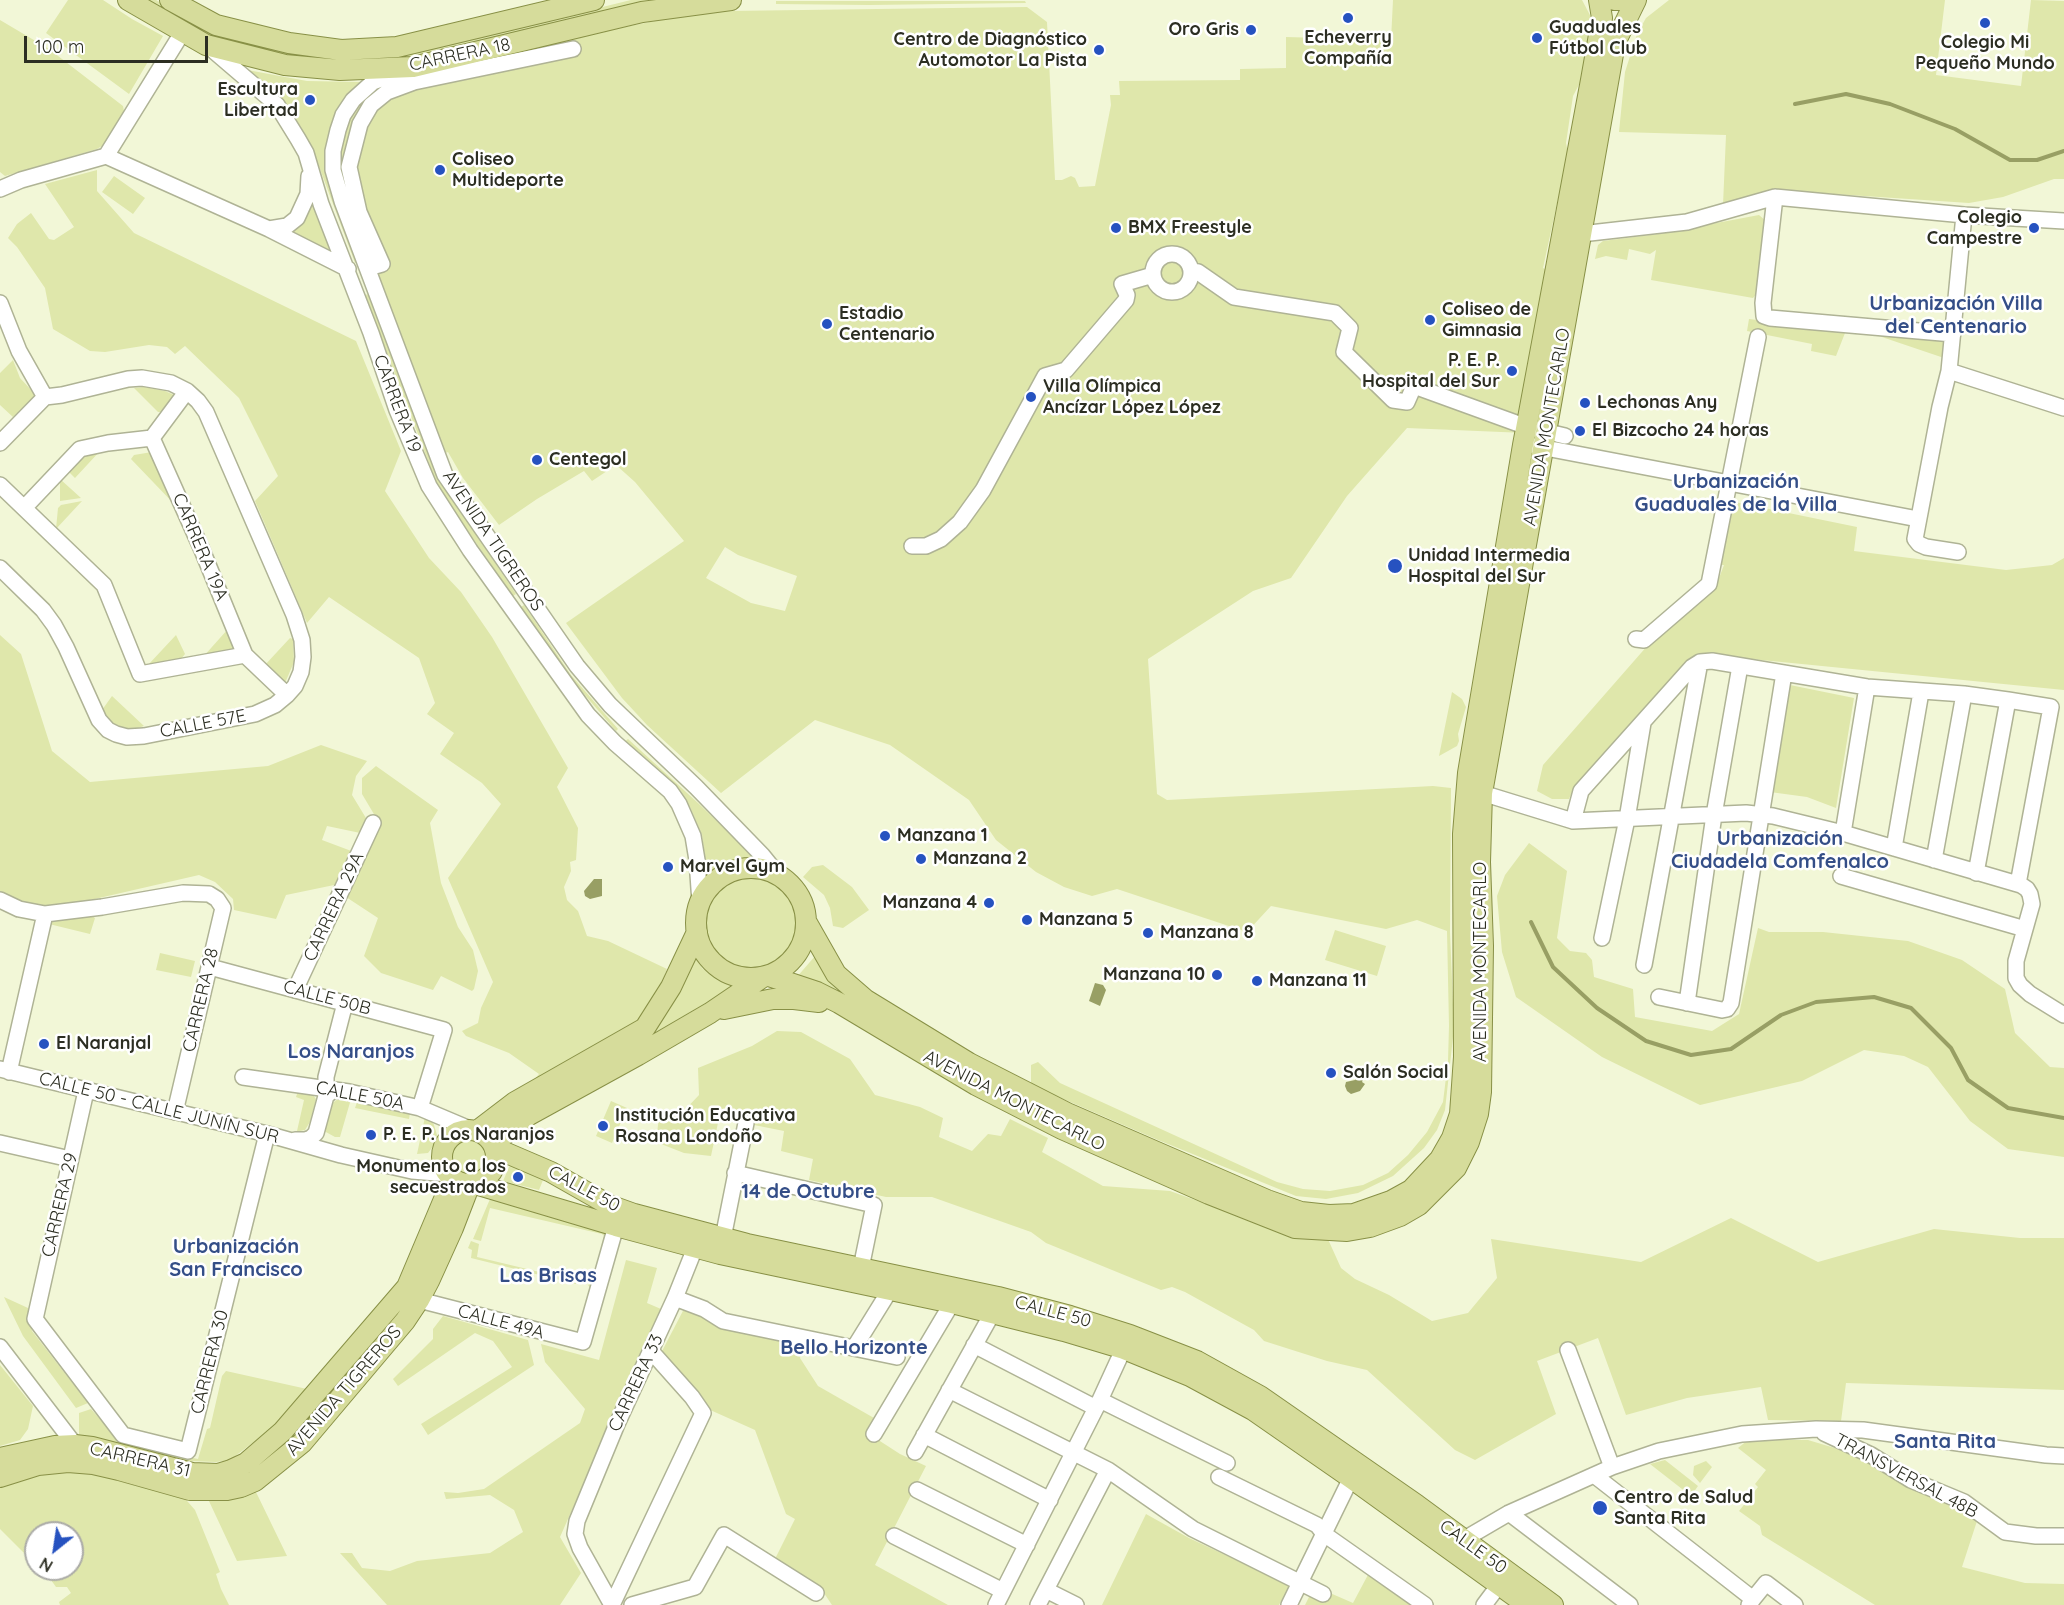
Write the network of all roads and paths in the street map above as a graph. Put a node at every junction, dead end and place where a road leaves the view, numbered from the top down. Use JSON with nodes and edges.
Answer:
{"nodes":[{"id":1,"x":128,"y":0,"type":"edge"},
{"id":2,"x":170,"y":0,"type":"edge"},
{"id":3,"x":594,"y":0,"type":"edge"},
{"id":4,"x":731,"y":0,"type":"edge"},
{"id":5,"x":1599,"y":0,"type":"edge"},
{"id":6,"x":1614,"y":0,"type":"edge"},
{"id":7,"x":1634,"y":0,"type":"edge"},
{"id":8,"x":182,"y":33,"type":"junction"},
{"id":9,"x":206,"y":45,"type":"junction"},
{"id":10,"x":573,"y":49,"type":"dead end"},
{"id":11,"x":413,"y":67,"type":"junction"},
{"id":12,"x":106,"y":156,"type":"junction"},
{"id":13,"x":310,"y":170,"type":"junction"},
{"id":14,"x":0,"y":189,"type":"edge"},
{"id":15,"x":1775,"y":197,"type":"junction"},
{"id":16,"x":1964,"y":215,"type":"junction"},
{"id":17,"x":2064,"y":221,"type":"edge"},
{"id":18,"x":269,"y":229,"type":"junction"},
{"id":19,"x":1581,"y":234,"type":"junction"},
{"id":20,"x":345,"y":267,"type":"junction"},
{"id":21,"x":1192,"y":271,"type":"junction"},
{"id":22,"x":370,"y":274,"type":"junction"},
{"id":23,"x":1153,"y":275,"type":"junction"},
{"id":24,"x":0,"y":303,"type":"edge"},
{"id":25,"x":1953,"y":334,"type":"junction"},
{"id":26,"x":1758,"y":337,"type":"dead end"},
{"id":27,"x":1949,"y":371,"type":"junction"},
{"id":28,"x":188,"y":392,"type":"junction"},
{"id":29,"x":45,"y":397,"type":"junction"},
{"id":30,"x":2064,"y":408,"type":"edge"},
{"id":31,"x":1525,"y":436,"type":"junction"},
{"id":32,"x":152,"y":438,"type":"junction"},
{"id":33,"x":1552,"y":438,"type":"junction"},
{"id":34,"x":0,"y":442,"type":"edge"},
{"id":35,"x":1730,"y":483,"type":"junction"},
{"id":36,"x":0,"y":485,"type":"edge"},
{"id":37,"x":24,"y":508,"type":"junction"},
{"id":38,"x":1918,"y":519,"type":"junction"},
{"id":39,"x":912,"y":546,"type":"dead end"},
{"id":40,"x":1958,"y":552,"type":"dead end"},
{"id":41,"x":0,"y":568,"type":"edge"},
{"id":42,"x":1636,"y":639,"type":"dead end"},
{"id":43,"x":246,"y":656,"type":"junction"},
{"id":44,"x":1700,"y":662,"type":"junction"},
{"id":45,"x":1740,"y":666,"type":"junction"},
{"id":46,"x":1784,"y":673,"type":"junction"},
{"id":47,"x":1867,"y":687,"type":"junction"},
{"id":48,"x":1921,"y":692,"type":"junction"},
{"id":49,"x":1964,"y":694,"type":"junction"},
{"id":50,"x":286,"y":695,"type":"junction"},
{"id":51,"x":2008,"y":700,"type":"junction"},
{"id":52,"x":1643,"y":722,"type":"junction"},
{"id":53,"x":1482,"y":793,"type":"junction"},
{"id":54,"x":1760,"y":814,"type":"junction"},
{"id":55,"x":1714,"y":815,"type":"junction"},
{"id":56,"x":1671,"y":817,"type":"junction"},
{"id":57,"x":1627,"y":819,"type":"junction"},
{"id":58,"x":1572,"y":821,"type":"junction"},
{"id":59,"x":373,"y":823,"type":"dead end"},
{"id":60,"x":1843,"y":833,"type":"junction"},
{"id":61,"x":1894,"y":848,"type":"junction"},
{"id":62,"x":1934,"y":860,"type":"junction"},
{"id":63,"x":1976,"y":873,"type":"junction"},
{"id":64,"x":779,"y":876,"type":"junction"},
{"id":65,"x":1841,"y":876,"type":"dead end"},
{"id":66,"x":2018,"y":884,"type":"junction"},
{"id":67,"x":0,"y":900,"type":"edge"},
{"id":68,"x":700,"y":903,"type":"junction"},
{"id":69,"x":45,"y":914,"type":"junction"},
{"id":70,"x":807,"y":922,"type":"junction"},
{"id":71,"x":2025,"y":929,"type":"junction"},
{"id":72,"x":697,"y":932,"type":"junction"},
{"id":73,"x":1602,"y":938,"type":"dead end"},
{"id":74,"x":1644,"y":965,"type":"dead end"},
{"id":75,"x":210,"y":967,"type":"junction"},
{"id":76,"x":766,"y":976,"type":"junction"},
{"id":77,"x":295,"y":990,"type":"junction"},
{"id":78,"x":1659,"y":997,"type":"dead end"},
{"id":79,"x":345,"y":1003,"type":"junction"},
{"id":80,"x":1688,"y":1003,"type":"junction"},
{"id":81,"x":710,"y":1013,"type":"junction"},
{"id":82,"x":2064,"y":1015,"type":"edge"},
{"id":83,"x":891,"y":1035,"type":"junction"},
{"id":84,"x":5,"y":1070,"type":"edge"},
{"id":85,"x":243,"y":1077,"type":"dead end"},
{"id":86,"x":86,"y":1091,"type":"junction"},
{"id":87,"x":329,"y":1092,"type":"junction"},
{"id":88,"x":420,"y":1107,"type":"junction"},
{"id":89,"x":175,"y":1112,"type":"junction"},
{"id":90,"x":746,"y":1123,"type":"dead end"},
{"id":91,"x":474,"y":1130,"type":"junction"},
{"id":92,"x":509,"y":1131,"type":"junction"},
{"id":93,"x":267,"y":1134,"type":"junction"},
{"id":94,"x":291,"y":1140,"type":"junction"},
{"id":95,"x":0,"y":1143,"type":"edge"},
{"id":96,"x":494,"y":1146,"type":"junction"},
{"id":97,"x":318,"y":1148,"type":"joint"},
{"id":98,"x":520,"y":1158,"type":"junction"},
{"id":99,"x":70,"y":1159,"type":"junction"},
{"id":100,"x":735,"y":1173,"type":"junction"},
{"id":101,"x":462,"y":1180,"type":"junction"},
{"id":102,"x":627,"y":1223,"type":"junction"},
{"id":103,"x":693,"y":1238,"type":"junction"},
{"id":104,"x":723,"y":1238,"type":"junction"},
{"id":105,"x":861,"y":1268,"type":"junction"},
{"id":106,"x":890,"y":1290,"type":"junction"},
{"id":107,"x":675,"y":1298,"type":"junction"},
{"id":108,"x":419,"y":1300,"type":"junction"},
{"id":109,"x":952,"y":1303,"type":"junction"},
{"id":110,"x":993,"y":1312,"type":"junction"},
{"id":111,"x":35,"y":1319,"type":"joint"},
{"id":112,"x":1127,"y":1342,"type":"junction"},
{"id":113,"x":974,"y":1345,"type":"junction"},
{"id":114,"x":0,"y":1347,"type":"edge"},
{"id":115,"x":854,"y":1348,"type":"junction"},
{"id":116,"x":1568,"y":1350,"type":"dead end"},
{"id":117,"x":651,"y":1351,"type":"junction"},
{"id":118,"x":897,"y":1357,"type":"dead end"},
{"id":119,"x":949,"y":1390,"type":"junction"},
{"id":120,"x":1098,"y":1404,"type":"junction"},
{"id":121,"x":1816,"y":1430,"type":"junction"},
{"id":122,"x":874,"y":1434,"type":"dead end"},
{"id":123,"x":924,"y":1436,"type":"junction"},
{"id":124,"x":75,"y":1446,"type":"junction"},
{"id":125,"x":915,"y":1452,"type":"dead end"},
{"id":126,"x":1073,"y":1454,"type":"junction"},
{"id":127,"x":2064,"y":1456,"type":"edge"},
{"id":128,"x":0,"y":1458,"type":"edge"},
{"id":129,"x":1227,"y":1463,"type":"dead end"},
{"id":130,"x":1612,"y":1467,"type":"junction"},
{"id":131,"x":1108,"y":1470,"type":"junction"},
{"id":132,"x":1594,"y":1475,"type":"junction"},
{"id":133,"x":0,"y":1477,"type":"edge"},
{"id":134,"x":1219,"y":1477,"type":"dead end"},
{"id":135,"x":1352,"y":1478,"type":"junction"},
{"id":136,"x":917,"y":1490,"type":"dead end"},
{"id":137,"x":1050,"y":1500,"type":"junction"},
{"id":138,"x":1509,"y":1513,"type":"junction"},
{"id":139,"x":1324,"y":1534,"type":"junction"},
{"id":140,"x":894,"y":1536,"type":"dead end"},
{"id":141,"x":2064,"y":1536,"type":"edge"},
{"id":142,"x":1456,"y":1544,"type":"junction"},
{"id":143,"x":1027,"y":1545,"type":"junction"},
{"id":144,"x":1300,"y":1582,"type":"junction"},
{"id":145,"x":1499,"y":1585,"type":"junction"},
{"id":146,"x":1046,"y":1590,"type":"junction"},
{"id":147,"x":816,"y":1593,"type":"dead end"},
{"id":148,"x":1323,"y":1594,"type":"dead end"},
{"id":149,"x":999,"y":1598,"type":"edge"},
{"id":150,"x":1751,"y":1602,"type":"edge"},
{"id":151,"x":612,"y":1605,"type":"edge"},
{"id":152,"x":633,"y":1605,"type":"edge"},
{"id":153,"x":1038,"y":1605,"type":"edge"},
{"id":154,"x":1076,"y":1605,"type":"edge"},
{"id":155,"x":1289,"y":1605,"type":"edge"},
{"id":156,"x":1425,"y":1605,"type":"edge"},
{"id":157,"x":1484,"y":1605,"type":"edge"},
{"id":158,"x":1527,"y":1605,"type":"edge"},
{"id":159,"x":1553,"y":1605,"type":"edge"},
{"id":160,"x":1630,"y":1605,"type":"edge"},
{"id":161,"x":1795,"y":1605,"type":"edge"}],
"edges":[{"from":1,"to":8,"type":"main road","name":"CARRERA 18"},
{"from":2,"to":3,"type":"main road","name":"CARRERA 18"},
{"from":4,"to":11,"type":"main road","name":"CARRERA 18"},
{"from":5,"to":31,"type":"main road","name":"AVENIDA MONTECARLO"},
{"from":6,"to":7,"type":"main road"},
{"from":7,"to":19,"type":"main road","name":"AVENIDA MONTECARLO"},
{"from":8,"to":9,"type":"main road","name":"CARRERA 18"},
{"from":8,"to":12,"type":"street"},
{"from":9,"to":11,"type":"main road","name":"CARRERA 18"},
{"from":9,"to":13,"type":"street","name":"CARRERA 19"},
{"from":10,"to":22,"type":"street"},
{"from":11,"to":22,"type":"street","name":"AVENIDA TIGREROS"},
{"from":12,"to":14,"type":"street"},
{"from":12,"to":18,"type":"street"},
{"from":13,"to":18,"type":"street"},
{"from":13,"to":20,"type":"street","name":"CARRERA 19"},
{"from":15,"to":16,"type":"street"},
{"from":15,"to":19,"type":"street"},
{"from":15,"to":25,"type":"street"},
{"from":16,"to":17,"type":"street"},
{"from":16,"to":25,"type":"street"},
{"from":18,"to":20,"type":"street"},
{"from":19,"to":33,"type":"main road","name":"AVENIDA MONTECARLO"},
{"from":20,"to":22,"type":"street"},
{"from":20,"to":68,"type":"street","name":"CARRERA 19"},
{"from":21,"to":23,"type":"street"},
{"from":21,"to":23,"type":"street"},
{"from":21,"to":31,"type":"street"},
{"from":22,"to":64,"type":"street","name":"AVENIDA TIGREROS"},
{"from":23,"to":39,"type":"street"},
{"from":24,"to":29,"type":"street"},
{"from":25,"to":27,"type":"street"},
{"from":26,"to":35,"type":"street"},
{"from":27,"to":30,"type":"street"},
{"from":27,"to":38,"type":"street"},
{"from":28,"to":29,"type":"street"},
{"from":28,"to":32,"type":"street"},
{"from":28,"to":50,"type":"street","name":"CALLE 57E"},
{"from":29,"to":34,"type":"street"},
{"from":31,"to":33,"type":"street"},
{"from":31,"to":70,"type":"main road","name":"AVENIDA MONTECARLO"},
{"from":32,"to":37,"type":"street"},
{"from":32,"to":43,"type":"street","name":"CARRERA 19A"},
{"from":33,"to":35,"type":"street"},
{"from":33,"to":53,"type":"main road","name":"AVENIDA MONTECARLO"},
{"from":35,"to":38,"type":"street"},
{"from":35,"to":42,"type":"street"},
{"from":36,"to":37,"type":"street"},
{"from":37,"to":43,"type":"street"},
{"from":38,"to":40,"type":"street"},
{"from":41,"to":50,"type":"street","name":"CALLE 57E"},
{"from":43,"to":50,"type":"street"},
{"from":44,"to":45,"type":"street"},
{"from":44,"to":52,"type":"street"},
{"from":44,"to":56,"type":"street"},
{"from":45,"to":46,"type":"street"},
{"from":45,"to":55,"type":"street"},
{"from":46,"to":47,"type":"street"},
{"from":46,"to":54,"type":"street"},
{"from":47,"to":48,"type":"street"},
{"from":47,"to":60,"type":"street"},
{"from":48,"to":49,"type":"street"},
{"from":48,"to":61,"type":"street"},
{"from":49,"to":51,"type":"street"},
{"from":49,"to":62,"type":"street"},
{"from":51,"to":63,"type":"street"},
{"from":51,"to":66,"type":"street"},
{"from":52,"to":57,"type":"street"},
{"from":52,"to":58,"type":"street"},
{"from":53,"to":58,"type":"street"},
{"from":53,"to":83,"type":"main road","name":"AVENIDA MONTECARLO"},
{"from":54,"to":55,"type":"street"},
{"from":54,"to":60,"type":"street"},
{"from":54,"to":80,"type":"street"},
{"from":55,"to":56,"type":"street"},
{"from":55,"to":80,"type":"street"},
{"from":56,"to":57,"type":"street"},
{"from":56,"to":74,"type":"street"},
{"from":57,"to":58,"type":"street"},
{"from":57,"to":73,"type":"street"},
{"from":59,"to":77,"type":"street","name":"CARRERA 29A"},
{"from":60,"to":61,"type":"street"},
{"from":61,"to":62,"type":"street"},
{"from":62,"to":63,"type":"street"},
{"from":63,"to":66,"type":"street"},
{"from":64,"to":68,"type":"main road"},
{"from":64,"to":70,"type":"main road"},
{"from":65,"to":71,"type":"street"},
{"from":66,"to":71,"type":"street"},
{"from":67,"to":69,"type":"street"},
{"from":68,"to":72,"type":"main road"},
{"from":69,"to":75,"type":"street","name":"CARRERA 28"},
{"from":69,"to":84,"type":"street"},
{"from":70,"to":76,"type":"main road"},
{"from":71,"to":82,"type":"street"},
{"from":72,"to":76,"type":"main road"},
{"from":72,"to":91,"type":"main road"},
{"from":75,"to":77,"type":"street","name":"CALLE 50B"},
{"from":75,"to":89,"type":"street","name":"CARRERA 28"},
{"from":76,"to":81,"type":"main road"},
{"from":76,"to":83,"type":"main road","name":"AVENIDA MONTECARLO"},
{"from":77,"to":79,"type":"street","name":"CALLE 50B"},
{"from":78,"to":80,"type":"street"},
{"from":79,"to":87,"type":"street"},
{"from":79,"to":88,"type":"street","name":"CALLE 50B"},
{"from":81,"to":83,"type":"main road"},
{"from":81,"to":92,"type":"main road"},
{"from":84,"to":86,"type":"street","name":"CALLE 50 - CALLE JUNÍN SUR"},
{"from":85,"to":87,"type":"street","name":"CALLE 50A"},
{"from":86,"to":89,"type":"street","name":"CALLE 50 - CALLE JUNÍN SUR"},
{"from":86,"to":99,"type":"street","name":"CARRERA 29"},
{"from":87,"to":88,"type":"street","name":"CALLE 50A"},
{"from":87,"to":94,"type":"street"},
{"from":88,"to":91,"type":"street","name":"CALLE 50A"},
{"from":89,"to":93,"type":"street","name":"CALLE 50 - CALLE JUNÍN SUR"},
{"from":90,"to":100,"type":"street"},
{"from":91,"to":96,"type":"main road"},
{"from":91,"to":101,"type":"main road"},
{"from":92,"to":96,"type":"main road"},
{"from":92,"to":98,"type":"main road"},
{"from":93,"to":94,"type":"street","name":"CALLE 50 - CALLE JUNÍN SUR"},
{"from":93,"to":111,"type":"street","name":"CARRERA 30"},
{"from":94,"to":97,"type":"street","name":"CALLE 50 - CALLE JUNÍN SUR"},
{"from":95,"to":99,"type":"street"},
{"from":96,"to":98,"type":"main road","name":"CALLE 50"},
{"from":96,"to":101,"type":"main road"},
{"from":97,"to":101,"type":"street","name":"CALLE 50"},
{"from":98,"to":102,"type":"main road","name":"CALLE 50"},
{"from":99,"to":111,"type":"street","name":"CARRERA 29"},
{"from":100,"to":104,"type":"street"},
{"from":100,"to":105,"type":"street"},
{"from":101,"to":102,"type":"main road","name":"CALLE 50"},
{"from":101,"to":108,"type":"main road","name":"AVENIDA TIGREROS"},
{"from":101,"to":124,"type":"main road","name":"CARRERA 31"},
{"from":102,"to":103,"type":"main road","name":"CALLE 50"},
{"from":102,"to":108,"type":"street","name":"CALLE 49A"},
{"from":103,"to":104,"type":"main road","name":"CALLE 50"},
{"from":103,"to":106,"type":"main road","name":"CALLE 50"},
{"from":103,"to":107,"type":"street","name":"CARRERA 33"},
{"from":104,"to":105,"type":"main road","name":"CALLE 50"},
{"from":105,"to":112,"type":"main road","name":"CALLE 50"},
{"from":106,"to":109,"type":"main road","name":"CALLE 50"},
{"from":106,"to":115,"type":"street"},
{"from":107,"to":115,"type":"street"},
{"from":107,"to":117,"type":"street","name":"CARRERA 33"},
{"from":108,"to":133,"type":"main road","name":"AVENIDA TIGREROS"},
{"from":109,"to":110,"type":"main road","name":"CALLE 50"},
{"from":109,"to":122,"type":"street"},
{"from":110,"to":112,"type":"main road","name":"CALLE 50"},
{"from":110,"to":113,"type":"street"},
{"from":112,"to":120,"type":"street"},
{"from":112,"to":135,"type":"main road","name":"CALLE 50"},
{"from":112,"to":142,"type":"main road","name":"CALLE 50"},
{"from":113,"to":119,"type":"street"},
{"from":113,"to":120,"type":"street"},
{"from":114,"to":124,"type":"street"},
{"from":115,"to":118,"type":"street"},
{"from":116,"to":130,"type":"street"},
{"from":117,"to":151,"type":"street","name":"CARRERA 33"},
{"from":117,"to":151,"type":"street"},
{"from":119,"to":123,"type":"street"},
{"from":119,"to":126,"type":"street"},
{"from":120,"to":126,"type":"street"},
{"from":120,"to":129,"type":"street"},
{"from":121,"to":127,"type":"street"},
{"from":121,"to":130,"type":"street"},
{"from":121,"to":141,"type":"street","name":"TRANSVERSAL 48B"},
{"from":123,"to":125,"type":"street"},
{"from":123,"to":137,"type":"street"},
{"from":124,"to":128,"type":"main road","name":"CARRERA 31"},
{"from":126,"to":131,"type":"street"},
{"from":126,"to":137,"type":"street"},
{"from":130,"to":132,"type":"street"},
{"from":131,"to":144,"type":"street"},
{"from":131,"to":146,"type":"street"},
{"from":132,"to":138,"type":"street"},
{"from":132,"to":150,"type":"street"},
{"from":134,"to":139,"type":"street"},
{"from":135,"to":139,"type":"street"},
{"from":135,"to":142,"type":"main road","name":"CALLE 50"},
{"from":136,"to":143,"type":"street"},
{"from":137,"to":143,"type":"street"},
{"from":138,"to":142,"type":"street"},
{"from":138,"to":160,"type":"street"},
{"from":139,"to":144,"type":"street"},
{"from":139,"to":156,"type":"street"},
{"from":140,"to":149,"type":"street"},
{"from":142,"to":145,"type":"main road","name":"CALLE 50"},
{"from":142,"to":159,"type":"main road","name":"CALLE 50"},
{"from":143,"to":149,"type":"street"},
{"from":144,"to":148,"type":"street"},
{"from":144,"to":155,"type":"street"},
{"from":145,"to":157,"type":"street"},
{"from":145,"to":158,"type":"main road","name":"CALLE 50"},
{"from":146,"to":153,"type":"street"},
{"from":146,"to":154,"type":"street"},
{"from":147,"to":152,"type":"street"},
{"from":150,"to":161,"type":"street"}]}
